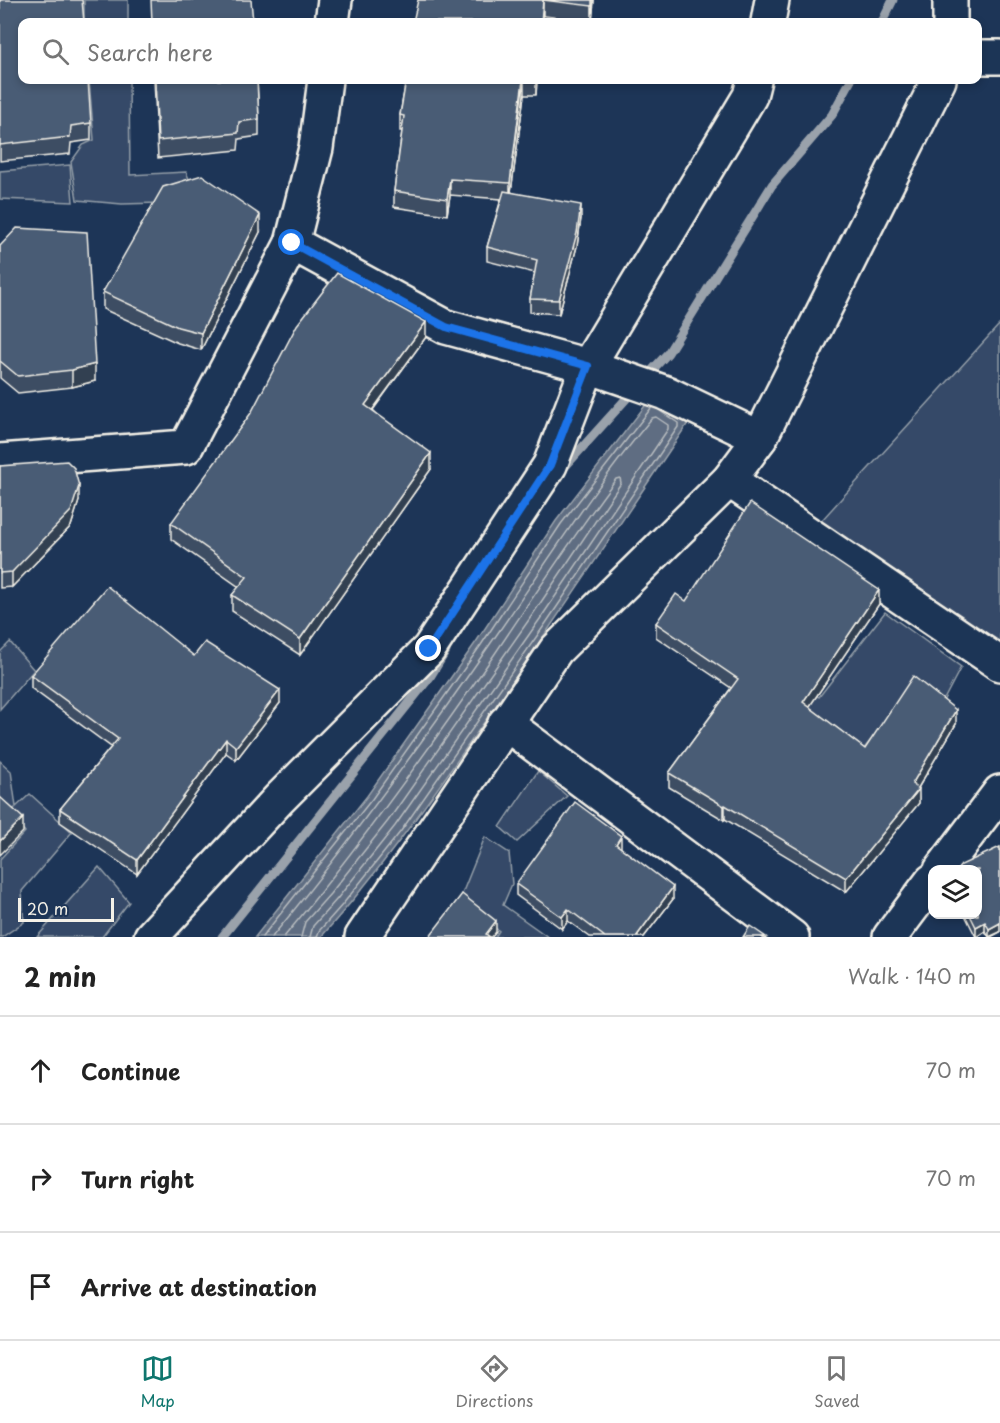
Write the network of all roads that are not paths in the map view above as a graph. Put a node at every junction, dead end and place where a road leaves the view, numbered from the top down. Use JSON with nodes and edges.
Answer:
{"nodes":[{"id":1,"x":335,"y":0,"type":"edge"},
{"id":2,"x":772,"y":0,"type":"edge"},
{"id":3,"x":951,"y":0,"type":"edge"},
{"id":4,"x":333,"y":18,"type":"edge"},
{"id":5,"x":769,"y":18,"type":"edge"},
{"id":6,"x":950,"y":18,"type":"edge"},
{"id":7,"x":982,"y":57,"type":"edge"},
{"id":8,"x":1000,"y":57,"type":"edge"},
{"id":9,"x":324,"y":84,"type":"edge"},
{"id":10,"x":753,"y":84,"type":"edge"},
{"id":11,"x":937,"y":84,"type":"edge"},
{"id":12,"x":292,"y":243,"type":"junction"},
{"id":13,"x":588,"y":366,"type":"junction"},
{"id":14,"x":760,"y":438,"type":"junction"},
{"id":15,"x":0,"y":461,"type":"edge"},
{"id":16,"x":729,"y":480,"type":"junction"},
{"id":17,"x":1000,"y":664,"type":"edge"},
{"id":18,"x":505,"y":723,"type":"junction"},
{"id":19,"x":1000,"y":792,"type":"edge"},
{"id":20,"x":945,"y":865,"type":"edge"},
{"id":21,"x":928,"y":888,"type":"edge"},
{"id":22,"x":151,"y":937,"type":"edge"},
{"id":23,"x":362,"y":937,"type":"edge"},
{"id":24,"x":792,"y":937,"type":"edge"},
{"id":25,"x":890,"y":937,"type":"edge"}],
"edges":[{"from":1,"to":4,"type":"street"},
{"from":2,"to":5,"type":"street"},
{"from":3,"to":6,"type":"street"},
{"from":7,"to":8,"type":"street"},
{"from":9,"to":12,"type":"street"},
{"from":10,"to":13,"type":"street"},
{"from":11,"to":14,"type":"street"},
{"from":12,"to":13,"type":"street"},
{"from":12,"to":15,"type":"street"},
{"from":13,"to":14,"type":"street"},
{"from":13,"to":22,"type":"street"},
{"from":14,"to":16,"type":"street"},
{"from":16,"to":17,"type":"street"},
{"from":16,"to":18,"type":"street"},
{"from":18,"to":23,"type":"street"},
{"from":18,"to":24,"type":"street"},
{"from":19,"to":20,"type":"street"},
{"from":21,"to":25,"type":"street"}]}
